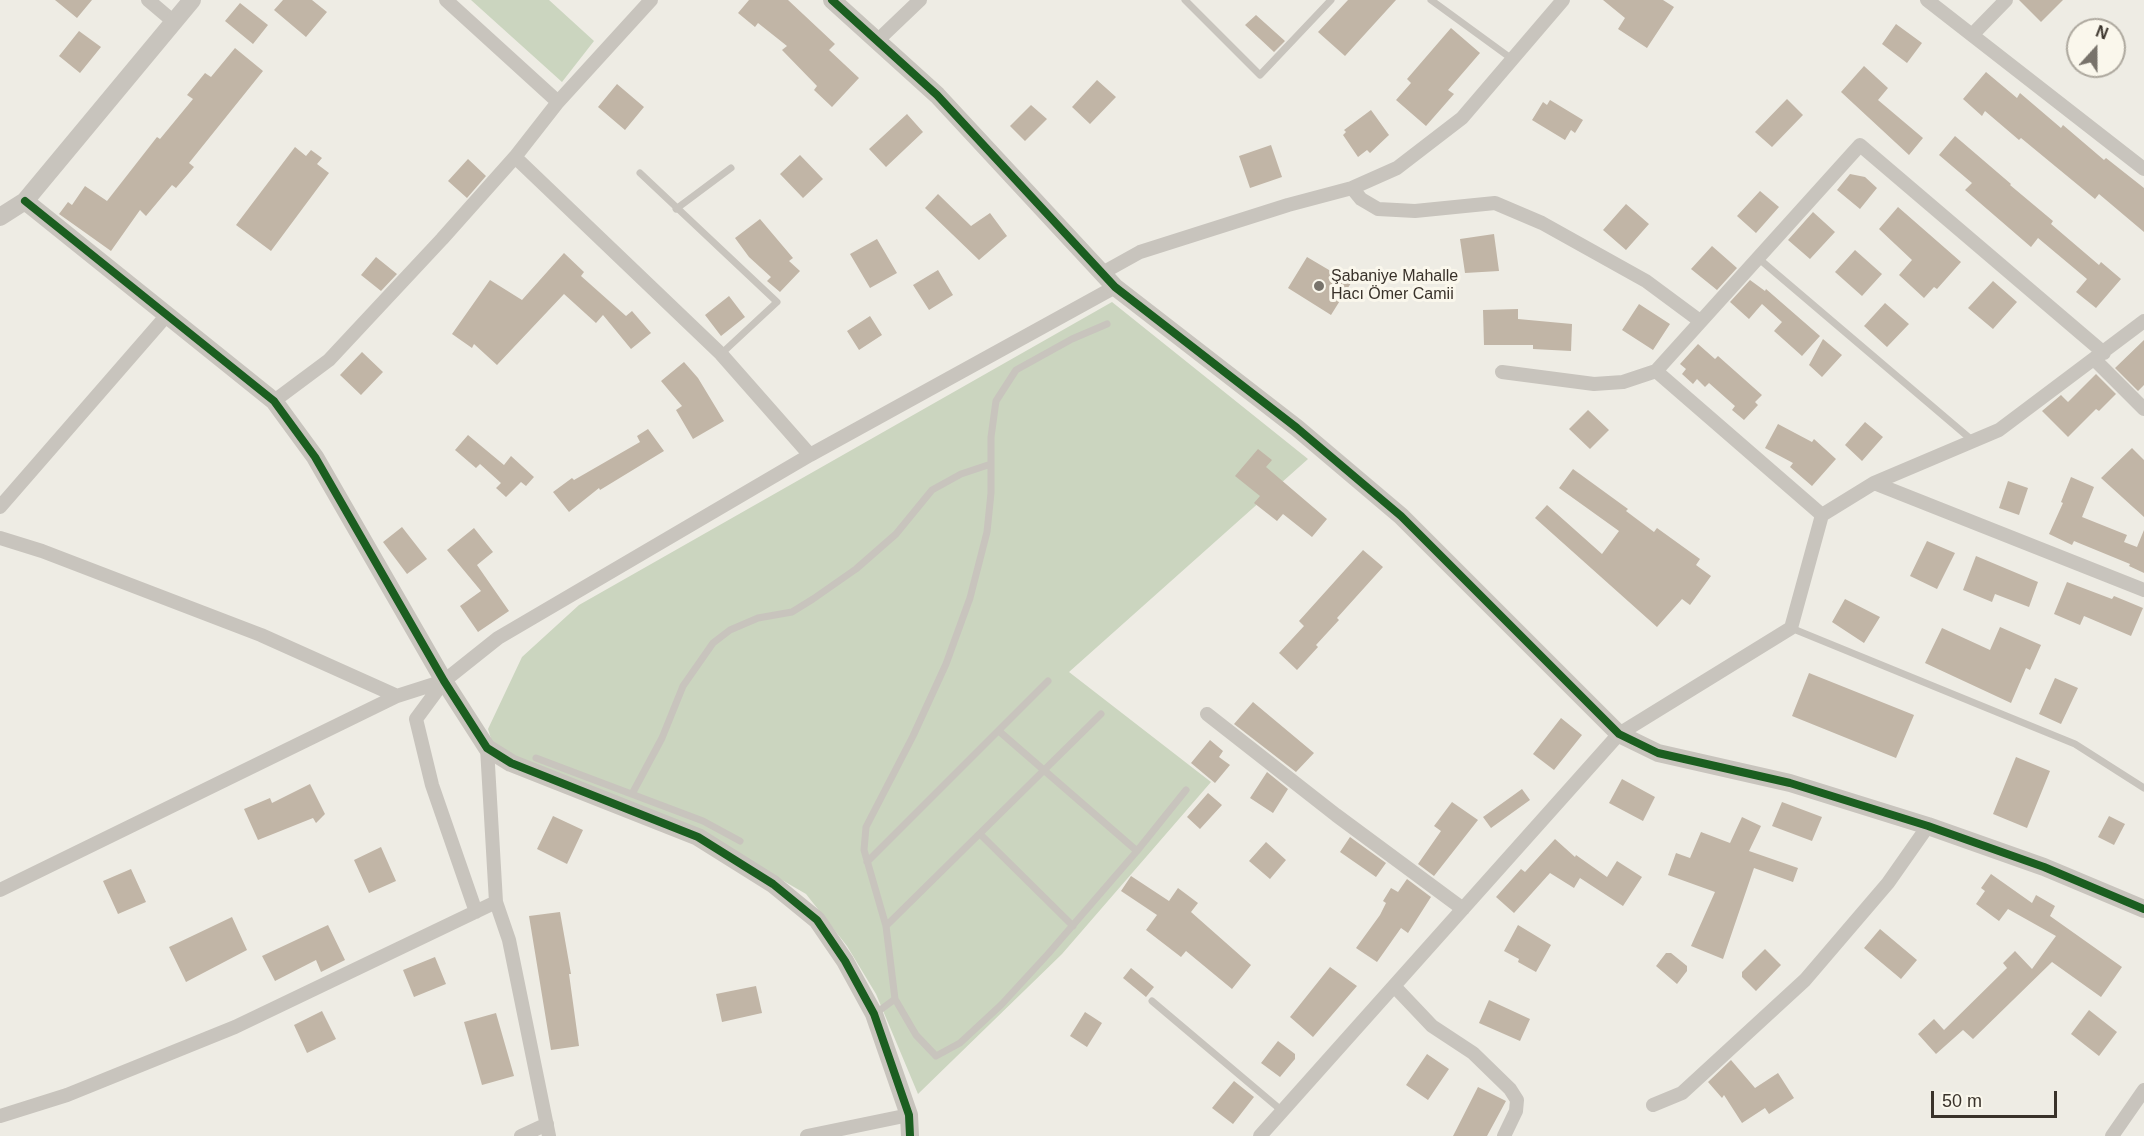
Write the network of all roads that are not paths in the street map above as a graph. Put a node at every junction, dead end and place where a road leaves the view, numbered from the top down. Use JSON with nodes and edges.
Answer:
{"nodes":[{"id":1,"x":147,"y":0,"type":"edge"},
{"id":2,"x":192,"y":0,"type":"edge"},
{"id":3,"x":446,"y":0,"type":"edge"},
{"id":4,"x":651,"y":0,"type":"edge"},
{"id":5,"x":832,"y":0,"type":"edge"},
{"id":6,"x":920,"y":0,"type":"edge"},
{"id":7,"x":1185,"y":0,"type":"edge"},
{"id":8,"x":1330,"y":0,"type":"edge"},
{"id":9,"x":1431,"y":0,"type":"edge"},
{"id":10,"x":1563,"y":0,"type":"edge"},
{"id":11,"x":1927,"y":0,"type":"edge"},
{"id":12,"x":2006,"y":0,"type":"edge"},
{"id":13,"x":174,"y":22,"type":"junction"},
{"id":14,"x":1972,"y":35,"type":"junction"},
{"id":15,"x":877,"y":41,"type":"junction"},
{"id":16,"x":1512,"y":59,"type":"junction"},
{"id":17,"x":558,"y":102,"type":"junction"},
{"id":18,"x":515,"y":157,"type":"junction"},
{"id":19,"x":730,"y":168,"type":"dead end"},
{"id":20,"x":2144,"y":169,"type":"edge"},
{"id":21,"x":640,"y":173,"type":"dead end"},
{"id":22,"x":1352,"y":188,"type":"junction"},
{"id":23,"x":25,"y":201,"type":"junction"},
{"id":24,"x":676,"y":209,"type":"junction"},
{"id":25,"x":0,"y":217,"type":"edge"},
{"id":26,"x":1758,"y":258,"type":"junction"},
{"id":27,"x":1110,"y":279,"type":"junction"},
{"id":28,"x":167,"y":315,"type":"junction"},
{"id":29,"x":1700,"y":321,"type":"junction"},
{"id":30,"x":2144,"y":321,"type":"edge"},
{"id":31,"x":1107,"y":324,"type":"dead end"},
{"id":32,"x":720,"y":354,"type":"junction"},
{"id":33,"x":2100,"y":356,"type":"junction"},
{"id":34,"x":1656,"y":371,"type":"junction"},
{"id":35,"x":1502,"y":372,"type":"dead end"},
{"id":36,"x":274,"y":401,"type":"junction"},
{"id":37,"x":2144,"y":409,"type":"edge"},
{"id":38,"x":1974,"y":441,"type":"junction"},
{"id":39,"x":810,"y":455,"type":"junction"},
{"id":40,"x":991,"y":464,"type":"junction"},
{"id":41,"x":1874,"y":483,"type":"junction"},
{"id":42,"x":0,"y":507,"type":"edge"},
{"id":43,"x":1822,"y":515,"type":"junction"},
{"id":44,"x":0,"y":538,"type":"edge"},
{"id":45,"x":2144,"y":590,"type":"edge"},
{"id":46,"x":1791,"y":628,"type":"junction"},
{"id":47,"x":444,"y":681,"type":"junction"},
{"id":48,"x":1048,"y":681,"type":"dead end"},
{"id":49,"x":397,"y":696,"type":"junction"},
{"id":50,"x":1101,"y":714,"type":"dead end"},
{"id":51,"x":1207,"y":714,"type":"dead end"},
{"id":52,"x":1000,"y":732,"type":"junction"},
{"id":53,"x":1619,"y":734,"type":"junction"},
{"id":54,"x":487,"y":748,"type":"junction"},
{"id":55,"x":536,"y":758,"type":"dead end"},
{"id":56,"x":1045,"y":771,"type":"junction"},
{"id":57,"x":2144,"y":788,"type":"edge"},
{"id":58,"x":1186,"y":790,"type":"dead end"},
{"id":59,"x":632,"y":794,"type":"junction"},
{"id":60,"x":1928,"y":826,"type":"junction"},
{"id":61,"x":981,"y":835,"type":"junction"},
{"id":62,"x":740,"y":841,"type":"dead end"},
{"id":63,"x":1137,"y":851,"type":"junction"},
{"id":64,"x":867,"y":862,"type":"junction"},
{"id":65,"x":0,"y":890,"type":"edge"},
{"id":66,"x":496,"y":902,"type":"junction"},
{"id":67,"x":1463,"y":909,"type":"junction"},
{"id":68,"x":2144,"y":909,"type":"edge"},
{"id":69,"x":476,"y":912,"type":"junction"},
{"id":70,"x":886,"y":926,"type":"junction"},
{"id":71,"x":1073,"y":926,"type":"junction"},
{"id":72,"x":1394,"y":986,"type":"junction"},
{"id":73,"x":895,"y":999,"type":"junction"},
{"id":74,"x":1152,"y":1001,"type":"dead end"},
{"id":75,"x":874,"y":1014,"type":"junction"},
{"id":76,"x":2144,"y":1090,"type":"edge"},
{"id":77,"x":1653,"y":1105,"type":"dead end"},
{"id":78,"x":1281,"y":1110,"type":"junction"},
{"id":79,"x":909,"y":1115,"type":"junction"},
{"id":80,"x":0,"y":1116,"type":"edge"},
{"id":81,"x":548,"y":1130,"type":"edge"},
{"id":82,"x":521,"y":1136,"type":"edge"},
{"id":83,"x":807,"y":1136,"type":"edge"},
{"id":84,"x":910,"y":1136,"type":"edge"},
{"id":85,"x":1260,"y":1136,"type":"edge"},
{"id":86,"x":1504,"y":1136,"type":"edge"},
{"id":87,"x":2112,"y":1136,"type":"edge"}],
"edges":[{"from":1,"to":13,"type":"street"},
{"from":2,"to":13,"type":"street"},
{"from":3,"to":17,"type":"street"},
{"from":4,"to":17,"type":"street"},
{"from":5,"to":15,"type":"street"},
{"from":6,"to":15,"type":"street"},
{"from":7,"to":8,"type":"lane"},
{"from":9,"to":16,"type":"lane"},
{"from":10,"to":16,"type":"street"},
{"from":11,"to":14,"type":"street"},
{"from":12,"to":14,"type":"street"},
{"from":13,"to":23,"type":"street"},
{"from":14,"to":20,"type":"street"},
{"from":15,"to":27,"type":"street"},
{"from":16,"to":22,"type":"street"},
{"from":17,"to":18,"type":"street"},
{"from":18,"to":32,"type":"street"},
{"from":18,"to":36,"type":"street"},
{"from":19,"to":24,"type":"lane"},
{"from":21,"to":24,"type":"lane"},
{"from":22,"to":27,"type":"street"},
{"from":22,"to":29,"type":"street"},
{"from":23,"to":25,"type":"street"},
{"from":23,"to":28,"type":"street"},
{"from":24,"to":32,"type":"lane"},
{"from":26,"to":29,"type":"street"},
{"from":26,"to":33,"type":"street"},
{"from":26,"to":38,"type":"lane"},
{"from":27,"to":39,"type":"street"},
{"from":27,"to":53,"type":"street"},
{"from":28,"to":36,"type":"street"},
{"from":28,"to":42,"type":"street"},
{"from":29,"to":34,"type":"street"},
{"from":30,"to":33,"type":"street"},
{"from":31,"to":40,"type":"lane"},
{"from":32,"to":39,"type":"street"},
{"from":33,"to":37,"type":"street"},
{"from":33,"to":38,"type":"street"},
{"from":34,"to":35,"type":"street"},
{"from":34,"to":43,"type":"street"},
{"from":36,"to":47,"type":"street"},
{"from":38,"to":41,"type":"street"},
{"from":39,"to":47,"type":"street"},
{"from":40,"to":59,"type":"lane"},
{"from":40,"to":64,"type":"lane"},
{"from":41,"to":43,"type":"street"},
{"from":41,"to":45,"type":"street"},
{"from":43,"to":46,"type":"street"},
{"from":44,"to":49,"type":"street"},
{"from":46,"to":53,"type":"street"},
{"from":46,"to":57,"type":"lane"},
{"from":47,"to":49,"type":"street"},
{"from":47,"to":54,"type":"street"},
{"from":47,"to":69,"type":"street"},
{"from":48,"to":52,"type":"lane"},
{"from":49,"to":65,"type":"street"},
{"from":50,"to":56,"type":"lane"},
{"from":51,"to":67,"type":"street"},
{"from":52,"to":56,"type":"lane"},
{"from":52,"to":64,"type":"lane"},
{"from":53,"to":60,"type":"street"},
{"from":53,"to":67,"type":"street"},
{"from":54,"to":66,"type":"street"},
{"from":54,"to":75,"type":"street"},
{"from":55,"to":59,"type":"lane"},
{"from":56,"to":61,"type":"lane"},
{"from":56,"to":63,"type":"lane"},
{"from":58,"to":63,"type":"lane"},
{"from":59,"to":62,"type":"lane"},
{"from":60,"to":68,"type":"street"},
{"from":60,"to":77,"type":"street"},
{"from":61,"to":70,"type":"lane"},
{"from":61,"to":71,"type":"lane"},
{"from":63,"to":71,"type":"lane"},
{"from":64,"to":70,"type":"lane"},
{"from":66,"to":69,"type":"street"},
{"from":66,"to":81,"type":"street"},
{"from":67,"to":72,"type":"street"},
{"from":69,"to":80,"type":"street"},
{"from":70,"to":73,"type":"lane"},
{"from":71,"to":73,"type":"lane"},
{"from":72,"to":78,"type":"street"},
{"from":72,"to":86,"type":"street"},
{"from":73,"to":75,"type":"lane"},
{"from":74,"to":78,"type":"lane"},
{"from":75,"to":79,"type":"street"},
{"from":76,"to":87,"type":"street"},
{"from":78,"to":85,"type":"street"},
{"from":79,"to":83,"type":"street"},
{"from":79,"to":84,"type":"street"},
{"from":81,"to":82,"type":"street"}]}
